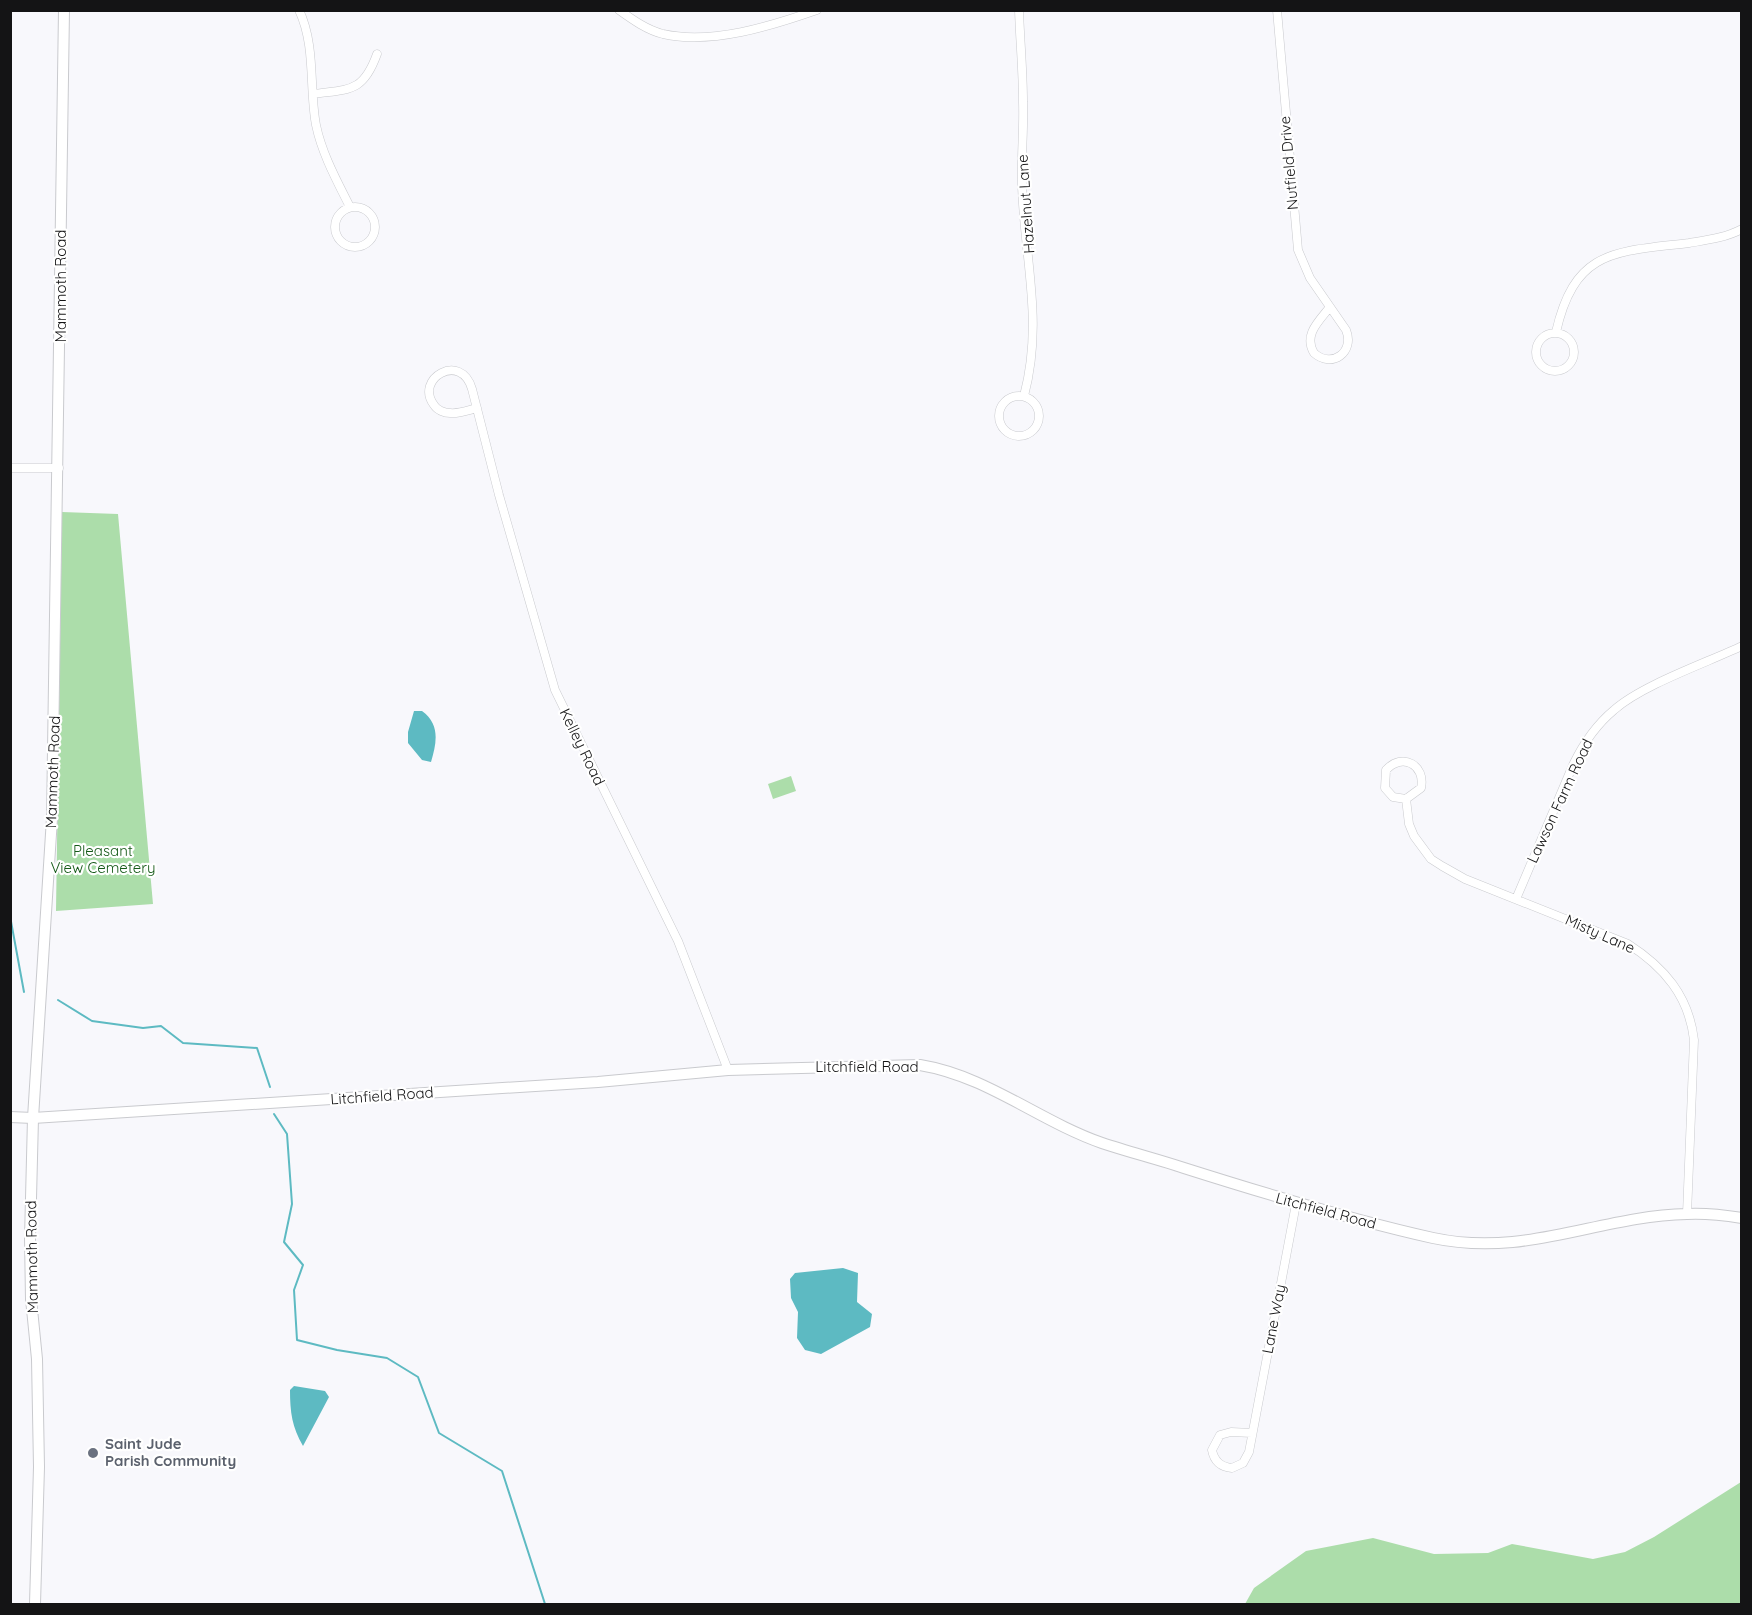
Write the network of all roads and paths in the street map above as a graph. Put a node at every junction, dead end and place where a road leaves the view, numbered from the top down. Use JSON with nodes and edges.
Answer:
{"nodes":[{"id":1,"x":64,"y":10,"type":"edge"},
{"id":2,"x":299,"y":10,"type":"edge"},
{"id":3,"x":619,"y":10,"type":"edge"},
{"id":4,"x":817,"y":10,"type":"edge"},
{"id":5,"x":1018,"y":10,"type":"edge"},
{"id":6,"x":1277,"y":10,"type":"edge"},
{"id":7,"x":377,"y":54,"type":"dead end"},
{"id":8,"x":313,"y":94,"type":"junction"},
{"id":9,"x":350,"y":207,"type":"junction"},
{"id":10,"x":1742,"y":229,"type":"edge"},
{"id":11,"x":1330,"y":307,"type":"junction"},
{"id":12,"x":1556,"y":332,"type":"junction"},
{"id":13,"x":1024,"y":396,"type":"junction"},
{"id":14,"x":477,"y":408,"type":"junction"},
{"id":15,"x":10,"y":468,"type":"edge"},
{"id":16,"x":58,"y":468,"type":"junction"},
{"id":17,"x":1742,"y":646,"type":"edge"},
{"id":18,"x":1406,"y":800,"type":"junction"},
{"id":19,"x":1516,"y":899,"type":"junction"},
{"id":20,"x":728,"y":1070,"type":"junction"},
{"id":21,"x":10,"y":1117,"type":"edge"},
{"id":22,"x":33,"y":1118,"type":"junction"},
{"id":23,"x":1296,"y":1204,"type":"junction"},
{"id":24,"x":1687,"y":1214,"type":"junction"},
{"id":25,"x":1742,"y":1218,"type":"edge"},
{"id":26,"x":1252,"y":1433,"type":"junction"},
{"id":27,"x":35,"y":1605,"type":"edge"}],
"edges":[{"from":1,"to":16,"type":"street","name":"Mammoth Road"},
{"from":2,"to":8,"type":"street"},
{"from":3,"to":4,"type":"street"},
{"from":5,"to":13,"type":"street","name":"Hazelnut Lane"},
{"from":6,"to":11,"type":"street","name":"Nutfield Drive"},
{"from":7,"to":8,"type":"street"},
{"from":8,"to":9,"type":"street"},
{"from":9,"to":9,"type":"street"},
{"from":10,"to":12,"type":"street"},
{"from":11,"to":11,"type":"street","name":"Nutfield Drive"},
{"from":12,"to":12,"type":"street"},
{"from":13,"to":13,"type":"street"},
{"from":14,"to":14,"type":"street","name":"Kelley Road"},
{"from":14,"to":20,"type":"street","name":"Kelley Road"},
{"from":15,"to":16,"type":"street"},
{"from":16,"to":22,"type":"street","name":"Mammoth Road"},
{"from":17,"to":19,"type":"street","name":"Lawson Farm Road"},
{"from":18,"to":18,"type":"street"},
{"from":18,"to":19,"type":"street","name":"Misty Lane"},
{"from":19,"to":24,"type":"street","name":"Misty Lane"},
{"from":20,"to":22,"type":"street","name":"Litchfield Road"},
{"from":20,"to":23,"type":"street","name":"Litchfield Road"},
{"from":21,"to":22,"type":"street","name":"Litchfield Road"},
{"from":22,"to":27,"type":"street","name":"Mammoth Road"},
{"from":23,"to":24,"type":"street","name":"Litchfield Road"},
{"from":23,"to":26,"type":"street","name":"Lane Way"},
{"from":24,"to":25,"type":"street","name":"Litchfield Road"},
{"from":26,"to":26,"type":"street","name":"Lane Way"}]}
